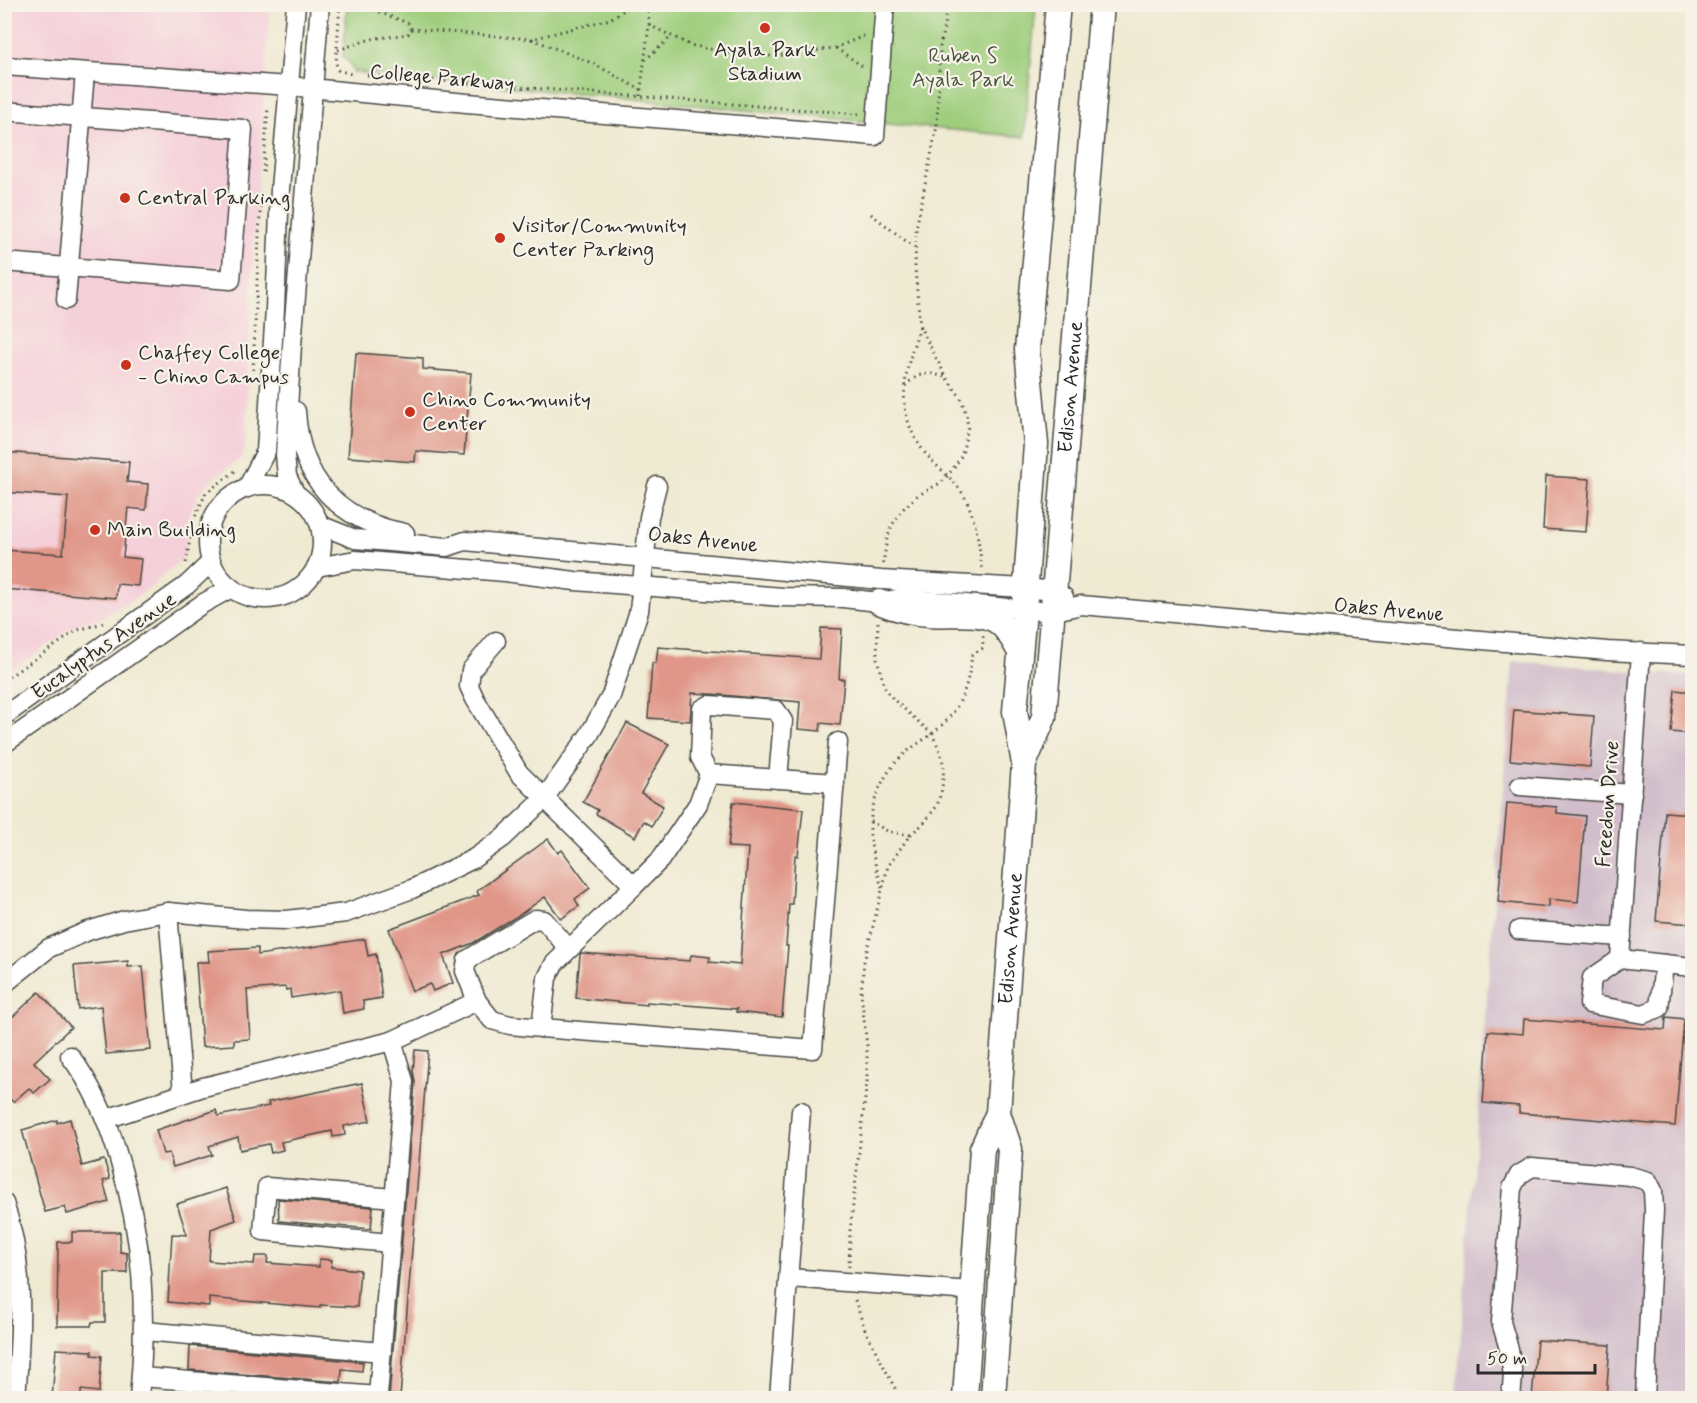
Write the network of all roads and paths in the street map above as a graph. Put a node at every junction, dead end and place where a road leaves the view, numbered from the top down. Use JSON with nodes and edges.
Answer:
{"nodes":[{"id":1,"x":296,"y":4,"type":"edge"},
{"id":2,"x":320,"y":4,"type":"edge"},
{"id":3,"x":340,"y":4,"type":"edge"},
{"id":4,"x":357,"y":4,"type":"edge"},
{"id":5,"x":633,"y":4,"type":"edge"},
{"id":6,"x":648,"y":4,"type":"edge"},
{"id":7,"x":885,"y":4,"type":"edge"},
{"id":8,"x":948,"y":4,"type":"edge"},
{"id":9,"x":1058,"y":4,"type":"edge"},
{"id":10,"x":1101,"y":4,"type":"edge"},
{"id":11,"x":649,"y":25,"type":"junction"},
{"id":12,"x":411,"y":29,"type":"junction"},
{"id":13,"x":867,"y":35,"type":"dead end"},
{"id":14,"x":671,"y":37,"type":"junction"},
{"id":15,"x":532,"y":39,"type":"junction"},
{"id":16,"x":835,"y":48,"type":"junction"},
{"id":17,"x":338,"y":50,"type":"junction"},
{"id":18,"x":645,"y":60,"type":"junction"},
{"id":19,"x":4,"y":66,"type":"edge"},
{"id":20,"x":85,"y":73,"type":"junction"},
{"id":21,"x":873,"y":75,"type":"dead end"},
{"id":22,"x":289,"y":86,"type":"junction"},
{"id":23,"x":313,"y":88,"type":"junction"},
{"id":24,"x":640,"y":90,"type":"junction"},
{"id":25,"x":640,"y":96,"type":"junction"},
{"id":26,"x":268,"y":108,"type":"dead end"},
{"id":27,"x":4,"y":111,"type":"edge"},
{"id":28,"x":863,"y":114,"type":"dead end"},
{"id":29,"x":81,"y":117,"type":"junction"},
{"id":30,"x":262,"y":180,"type":"dead end"},
{"id":31,"x":262,"y":192,"type":"dead end"},
{"id":32,"x":871,"y":214,"type":"dead end"},
{"id":33,"x":915,"y":248,"type":"junction"},
{"id":34,"x":4,"y":262,"type":"edge"},
{"id":35,"x":69,"y":267,"type":"junction"},
{"id":36,"x":66,"y":300,"type":"dead end"},
{"id":37,"x":295,"y":314,"type":"junction"},
{"id":38,"x":920,"y":327,"type":"junction"},
{"id":39,"x":252,"y":377,"type":"dead end"},
{"id":40,"x":946,"y":377,"type":"junction"},
{"id":41,"x":242,"y":465,"type":"dead end"},
{"id":42,"x":657,"y":486,"type":"dead end"},
{"id":43,"x":247,"y":488,"type":"junction"},
{"id":44,"x":295,"y":493,"type":"junction"},
{"id":45,"x":320,"y":525,"type":"junction"},
{"id":46,"x":465,"y":542,"type":"junction"},
{"id":47,"x":646,"y":557,"type":"junction"},
{"id":48,"x":211,"y":562,"type":"junction"},
{"id":49,"x":186,"y":564,"type":"dead end"},
{"id":50,"x":317,"y":567,"type":"junction"},
{"id":51,"x":642,"y":586,"type":"junction"},
{"id":52,"x":231,"y":588,"type":"junction"},
{"id":53,"x":880,"y":591,"type":"junction"},
{"id":54,"x":1025,"y":600,"type":"junction"},
{"id":55,"x":1052,"y":602,"type":"junction"},
{"id":56,"x":110,"y":618,"type":"dead end"},
{"id":57,"x":496,"y":640,"type":"dead end"},
{"id":58,"x":1020,"y":652,"type":"junction"},
{"id":59,"x":1641,"y":652,"type":"junction"},
{"id":60,"x":1692,"y":655,"type":"edge"},
{"id":61,"x":4,"y":680,"type":"edge"},
{"id":62,"x":4,"y":716,"type":"edge"},
{"id":63,"x":838,"y":742,"type":"dead end"},
{"id":64,"x":4,"y":744,"type":"edge"},
{"id":65,"x":1024,"y":764,"type":"junction"},
{"id":66,"x":709,"y":774,"type":"junction"},
{"id":67,"x":778,"y":779,"type":"junction"},
{"id":68,"x":835,"y":783,"type":"junction"},
{"id":69,"x":1520,"y":786,"type":"dead end"},
{"id":70,"x":1632,"y":794,"type":"junction"},
{"id":71,"x":544,"y":799,"type":"junction"},
{"id":72,"x":873,"y":807,"type":"dead end"},
{"id":73,"x":870,"y":821,"type":"junction"},
{"id":74,"x":910,"y":835,"type":"junction"},
{"id":75,"x":634,"y":886,"type":"junction"},
{"id":76,"x":882,"y":889,"type":"junction"},
{"id":77,"x":168,"y":912,"type":"junction"},
{"id":78,"x":1519,"y":930,"type":"dead end"},
{"id":79,"x":1622,"y":937,"type":"junction"},
{"id":80,"x":569,"y":950,"type":"junction"},
{"id":81,"x":1620,"y":959,"type":"junction"},
{"id":82,"x":1664,"y":964,"type":"junction"},
{"id":83,"x":1692,"y":967,"type":"edge"},
{"id":84,"x":4,"y":984,"type":"edge"},
{"id":85,"x":477,"y":1001,"type":"junction"},
{"id":86,"x":541,"y":1028,"type":"junction"},
{"id":87,"x":392,"y":1041,"type":"junction"},
{"id":88,"x":70,"y":1056,"type":"dead end"},
{"id":89,"x":183,"y":1093,"type":"junction"},
{"id":90,"x":801,"y":1111,"type":"dead end"},
{"id":91,"x":998,"y":1113,"type":"junction"},
{"id":92,"x":106,"y":1119,"type":"junction"},
{"id":93,"x":394,"y":1198,"type":"junction"},
{"id":94,"x":4,"y":1203,"type":"edge"},
{"id":95,"x":390,"y":1243,"type":"junction"},
{"id":96,"x":789,"y":1278,"type":"junction"},
{"id":97,"x":850,"y":1283,"type":"junction"},
{"id":98,"x":971,"y":1291,"type":"junction"},
{"id":99,"x":144,"y":1331,"type":"junction"},
{"id":100,"x":382,"y":1352,"type":"junction"},
{"id":101,"x":141,"y":1377,"type":"junction"},
{"id":102,"x":184,"y":1390,"type":"edge"},
{"id":103,"x":377,"y":1397,"type":"edge"},
{"id":104,"x":16,"y":1398,"type":"edge"},
{"id":105,"x":139,"y":1398,"type":"edge"},
{"id":106,"x":779,"y":1398,"type":"edge"},
{"id":107,"x":900,"y":1398,"type":"edge"},
{"id":108,"x":964,"y":1398,"type":"edge"},
{"id":109,"x":993,"y":1398,"type":"edge"},
{"id":110,"x":1511,"y":1398,"type":"edge"},
{"id":111,"x":1645,"y":1398,"type":"edge"}],
"edges":[{"from":1,"to":22,"type":"street"},
{"from":2,"to":23,"type":"street"},
{"from":3,"to":17,"type":"path"},
{"from":4,"to":12,"type":"path"},
{"from":5,"to":15,"type":"path"},
{"from":6,"to":11,"type":"path"},
{"from":7,"to":23,"type":"street","name":"College Parkway"},
{"from":8,"to":33,"type":"path"},
{"from":9,"to":54,"type":"main road","name":"Edison Avenue"},
{"from":10,"to":55,"type":"main road","name":"Edison Avenue"},
{"from":11,"to":14,"type":"path"},
{"from":11,"to":18,"type":"path"},
{"from":12,"to":15,"type":"path"},
{"from":12,"to":17,"type":"path"},
{"from":13,"to":16,"type":"path"},
{"from":14,"to":16,"type":"path"},
{"from":14,"to":18,"type":"path"},
{"from":15,"to":24,"type":"path"},
{"from":16,"to":21,"type":"path"},
{"from":17,"to":25,"type":"path"},
{"from":18,"to":24,"type":"path"},
{"from":19,"to":20,"type":"street","name":"College Parkway"},
{"from":20,"to":22,"type":"street","name":"College Parkway"},
{"from":20,"to":29,"type":"street"},
{"from":22,"to":23,"type":"street","name":"College Parkway"},
{"from":22,"to":43,"type":"street"},
{"from":23,"to":37,"type":"street"},
{"from":24,"to":25,"type":"path"},
{"from":25,"to":28,"type":"path"},
{"from":26,"to":30,"type":"path"},
{"from":27,"to":29,"type":"street"},
{"from":29,"to":35,"type":"street"},
{"from":29,"to":35,"type":"street"},
{"from":31,"to":39,"type":"path"},
{"from":32,"to":33,"type":"path"},
{"from":33,"to":38,"type":"path"},
{"from":34,"to":35,"type":"street"},
{"from":35,"to":36,"type":"street"},
{"from":37,"to":44,"type":"street"},
{"from":37,"to":46,"type":"street"},
{"from":38,"to":40,"type":"path"},
{"from":38,"to":40,"type":"path"},
{"from":40,"to":53,"type":"path"},
{"from":41,"to":49,"type":"path"},
{"from":42,"to":47,"type":"street"},
{"from":43,"to":44,"type":"street"},
{"from":43,"to":48,"type":"street"},
{"from":44,"to":45,"type":"street"},
{"from":45,"to":46,"type":"street","name":"Oaks Avenue"},
{"from":45,"to":50,"type":"street"},
{"from":46,"to":47,"type":"street","name":"Oaks Avenue"},
{"from":47,"to":51,"type":"street"},
{"from":47,"to":53,"type":"street","name":"Oaks Avenue"},
{"from":48,"to":52,"type":"street"},
{"from":48,"to":62,"type":"street","name":"Eucalyptus Avenue"},
{"from":50,"to":51,"type":"street","name":"Oaks Avenue"},
{"from":50,"to":52,"type":"street"},
{"from":51,"to":53,"type":"street","name":"Oaks Avenue"},
{"from":51,"to":71,"type":"street"},
{"from":52,"to":64,"type":"street","name":"Eucalyptus Avenue"},
{"from":53,"to":54,"type":"street","name":"Oaks Avenue"},
{"from":53,"to":58,"type":"main road"},
{"from":53,"to":74,"type":"path"},
{"from":54,"to":55,"type":"street","name":"Oaks Avenue"},
{"from":54,"to":58,"type":"main road","name":"Edison Avenue"},
{"from":55,"to":59,"type":"street","name":"Oaks Avenue"},
{"from":55,"to":65,"type":"main road","name":"Edison Avenue"},
{"from":56,"to":61,"type":"path"},
{"from":57,"to":71,"type":"street"},
{"from":58,"to":65,"type":"main road","name":"Edison Avenue"},
{"from":59,"to":60,"type":"street","name":"Oaks Avenue"},
{"from":59,"to":70,"type":"street","name":"Freedom Drive"},
{"from":63,"to":68,"type":"street"},
{"from":65,"to":91,"type":"main road","name":"Edison Avenue"},
{"from":66,"to":67,"type":"street"},
{"from":66,"to":67,"type":"street"},
{"from":66,"to":75,"type":"street"},
{"from":67,"to":68,"type":"street"},
{"from":68,"to":86,"type":"street"},
{"from":69,"to":70,"type":"street"},
{"from":70,"to":79,"type":"street","name":"Freedom Drive"},
{"from":71,"to":75,"type":"street"},
{"from":71,"to":77,"type":"street"},
{"from":72,"to":73,"type":"path"},
{"from":73,"to":74,"type":"path"},
{"from":73,"to":76,"type":"path"},
{"from":74,"to":76,"type":"path"},
{"from":75,"to":80,"type":"street"},
{"from":76,"to":97,"type":"path"},
{"from":77,"to":84,"type":"street"},
{"from":77,"to":89,"type":"street"},
{"from":78,"to":79,"type":"street"},
{"from":79,"to":81,"type":"street","name":"Freedom Drive"},
{"from":80,"to":85,"type":"street"},
{"from":80,"to":86,"type":"street"},
{"from":81,"to":82,"type":"street"},
{"from":81,"to":82,"type":"street"},
{"from":82,"to":83,"type":"street"},
{"from":85,"to":86,"type":"street"},
{"from":85,"to":87,"type":"street"},
{"from":87,"to":89,"type":"street"},
{"from":87,"to":93,"type":"street"},
{"from":88,"to":92,"type":"street"},
{"from":89,"to":92,"type":"street"},
{"from":90,"to":96,"type":"street"},
{"from":91,"to":98,"type":"main road","name":"Edison Avenue"},
{"from":91,"to":109,"type":"main road","name":"Edison Avenue"},
{"from":92,"to":99,"type":"street"},
{"from":93,"to":95,"type":"street"},
{"from":93,"to":95,"type":"street"},
{"from":94,"to":104,"type":"street"},
{"from":95,"to":100,"type":"street"},
{"from":96,"to":97,"type":"street"},
{"from":96,"to":106,"type":"street"},
{"from":97,"to":98,"type":"street"},
{"from":97,"to":107,"type":"path"},
{"from":98,"to":108,"type":"main road","name":"Edison Avenue"},
{"from":99,"to":100,"type":"street"},
{"from":99,"to":101,"type":"street"},
{"from":100,"to":103,"type":"street"},
{"from":101,"to":102,"type":"street"},
{"from":101,"to":105,"type":"street"},
{"from":102,"to":103,"type":"street"},
{"from":110,"to":111,"type":"street"}]}
